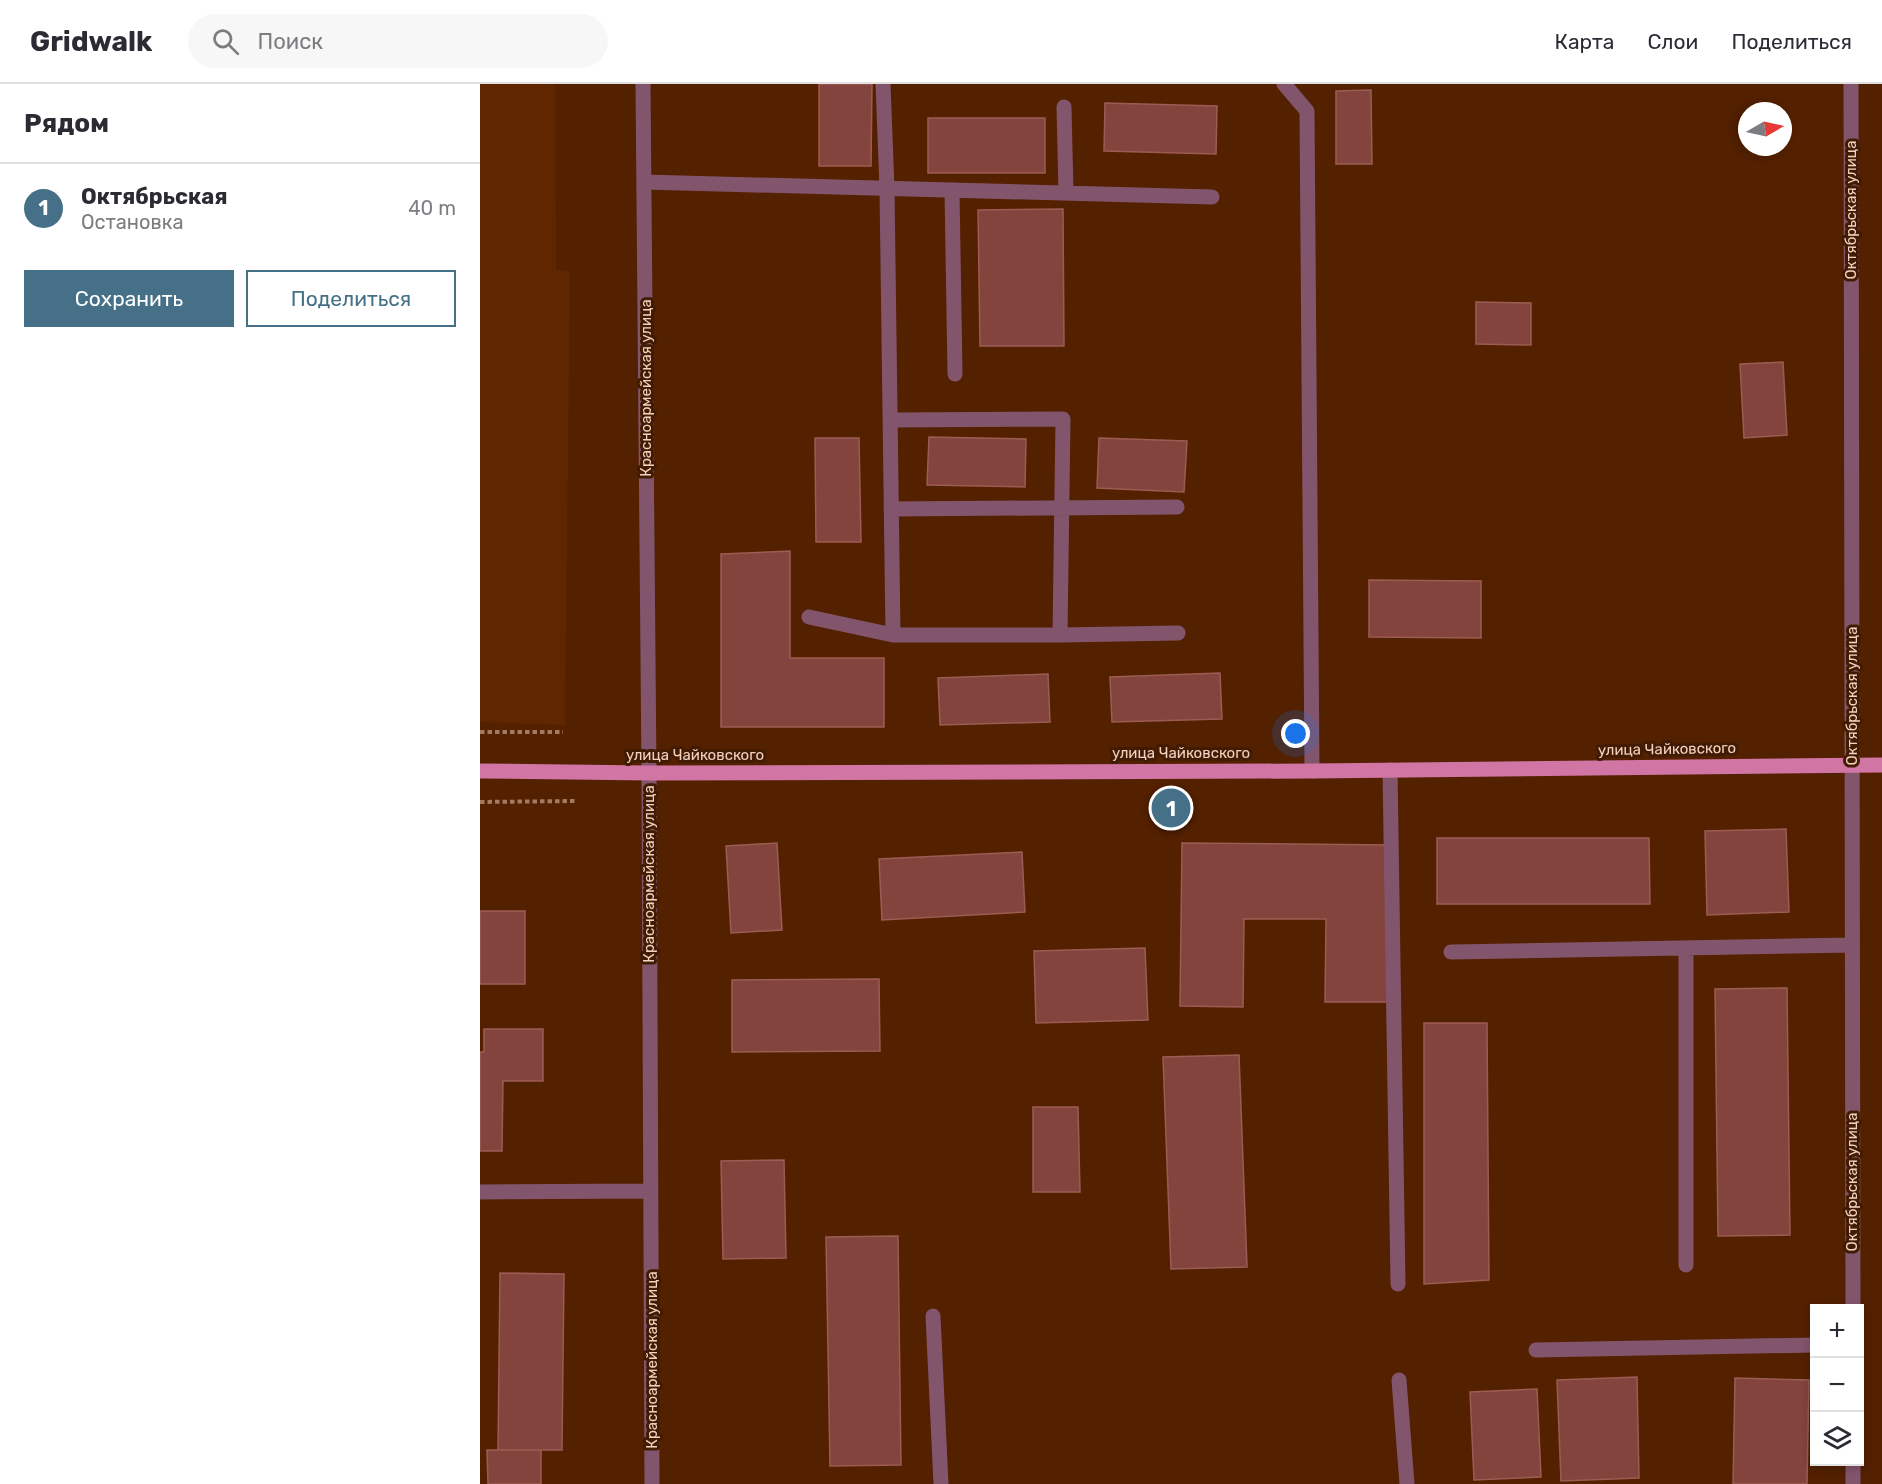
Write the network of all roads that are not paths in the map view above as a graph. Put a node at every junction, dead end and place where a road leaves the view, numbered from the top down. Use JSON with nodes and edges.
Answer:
{"nodes":[{"id":1,"x":643,"y":84,"type":"edge"},
{"id":2,"x":883,"y":84,"type":"edge"},
{"id":3,"x":1284,"y":84,"type":"edge"},
{"id":4,"x":1851,"y":84,"type":"edge"},
{"id":5,"x":1064,"y":107,"type":"dead end"},
{"id":6,"x":644,"y":182,"type":"junction"},
{"id":7,"x":887,"y":188,"type":"junction"},
{"id":8,"x":952,"y":190,"type":"junction"},
{"id":9,"x":1066,"y":193,"type":"junction"},
{"id":10,"x":1212,"y":196,"type":"dead end"},
{"id":11,"x":955,"y":374,"type":"dead end"},
{"id":12,"x":890,"y":420,"type":"junction"},
{"id":13,"x":1177,"y":507,"type":"dead end"},
{"id":14,"x":891,"y":509,"type":"junction"},
{"id":15,"x":1062,"y":509,"type":"junction"},
{"id":16,"x":809,"y":617,"type":"dead end"},
{"id":17,"x":1178,"y":633,"type":"dead end"},
{"id":18,"x":893,"y":635,"type":"junction"},
{"id":19,"x":1060,"y":635,"type":"junction"},
{"id":20,"x":1851,"y":765,"type":"junction"},
{"id":21,"x":1882,"y":765,"type":"edge"},
{"id":22,"x":1390,"y":770,"type":"junction"},
{"id":23,"x":480,"y":771,"type":"edge"},
{"id":24,"x":1312,"y":771,"type":"junction"},
{"id":25,"x":649,"y":773,"type":"junction"},
{"id":26,"x":1852,"y":945,"type":"junction"},
{"id":27,"x":1686,"y":948,"type":"junction"},
{"id":28,"x":1451,"y":952,"type":"dead end"},
{"id":29,"x":651,"y":1191,"type":"junction"},
{"id":30,"x":480,"y":1192,"type":"edge"},
{"id":31,"x":1686,"y":1265,"type":"dead end"},
{"id":32,"x":1398,"y":1284,"type":"dead end"},
{"id":33,"x":1853,"y":1304,"type":"edge"},
{"id":34,"x":933,"y":1316,"type":"dead end"},
{"id":35,"x":1810,"y":1345,"type":"edge"},
{"id":36,"x":1536,"y":1350,"type":"dead end"},
{"id":37,"x":1399,"y":1380,"type":"dead end"},
{"id":38,"x":1853,"y":1466,"type":"edge"},
{"id":39,"x":652,"y":1484,"type":"edge"},
{"id":40,"x":941,"y":1484,"type":"edge"},
{"id":41,"x":1407,"y":1484,"type":"edge"},
{"id":42,"x":1853,"y":1484,"type":"edge"}],
"edges":[{"from":1,"to":6,"type":"street","name":"Красноармейская улица"},
{"from":2,"to":7,"type":"street"},
{"from":3,"to":24,"type":"street"},
{"from":4,"to":20,"type":"street","name":"Октябрьская улица"},
{"from":5,"to":9,"type":"street"},
{"from":6,"to":7,"type":"street"},
{"from":6,"to":25,"type":"street","name":"Красноармейская улица"},
{"from":7,"to":8,"type":"street"},
{"from":7,"to":12,"type":"street"},
{"from":8,"to":9,"type":"street"},
{"from":8,"to":11,"type":"street"},
{"from":9,"to":10,"type":"street"},
{"from":12,"to":14,"type":"street"},
{"from":12,"to":15,"type":"street"},
{"from":13,"to":15,"type":"street"},
{"from":14,"to":15,"type":"street"},
{"from":14,"to":18,"type":"street"},
{"from":15,"to":19,"type":"street"},
{"from":16,"to":18,"type":"street"},
{"from":17,"to":19,"type":"street"},
{"from":18,"to":19,"type":"street"},
{"from":20,"to":21,"type":"main road","name":"улица Чайковского"},
{"from":20,"to":22,"type":"main road","name":"улица Чайковского"},
{"from":20,"to":26,"type":"street","name":"Октябрьская улица"},
{"from":22,"to":24,"type":"main road","name":"улица Чайковского"},
{"from":22,"to":32,"type":"street"},
{"from":23,"to":25,"type":"main road","name":"улица Чайковского"},
{"from":24,"to":25,"type":"main road","name":"улица Чайковского"},
{"from":25,"to":29,"type":"street","name":"Красноармейская улица"},
{"from":26,"to":27,"type":"street"},
{"from":26,"to":33,"type":"street","name":"Октябрьская улица"},
{"from":27,"to":28,"type":"street"},
{"from":27,"to":31,"type":"street"},
{"from":29,"to":30,"type":"street"},
{"from":29,"to":39,"type":"street","name":"Красноармейская улица"},
{"from":34,"to":40,"type":"street"},
{"from":35,"to":36,"type":"street"},
{"from":37,"to":41,"type":"street"},
{"from":38,"to":42,"type":"street"}]}
